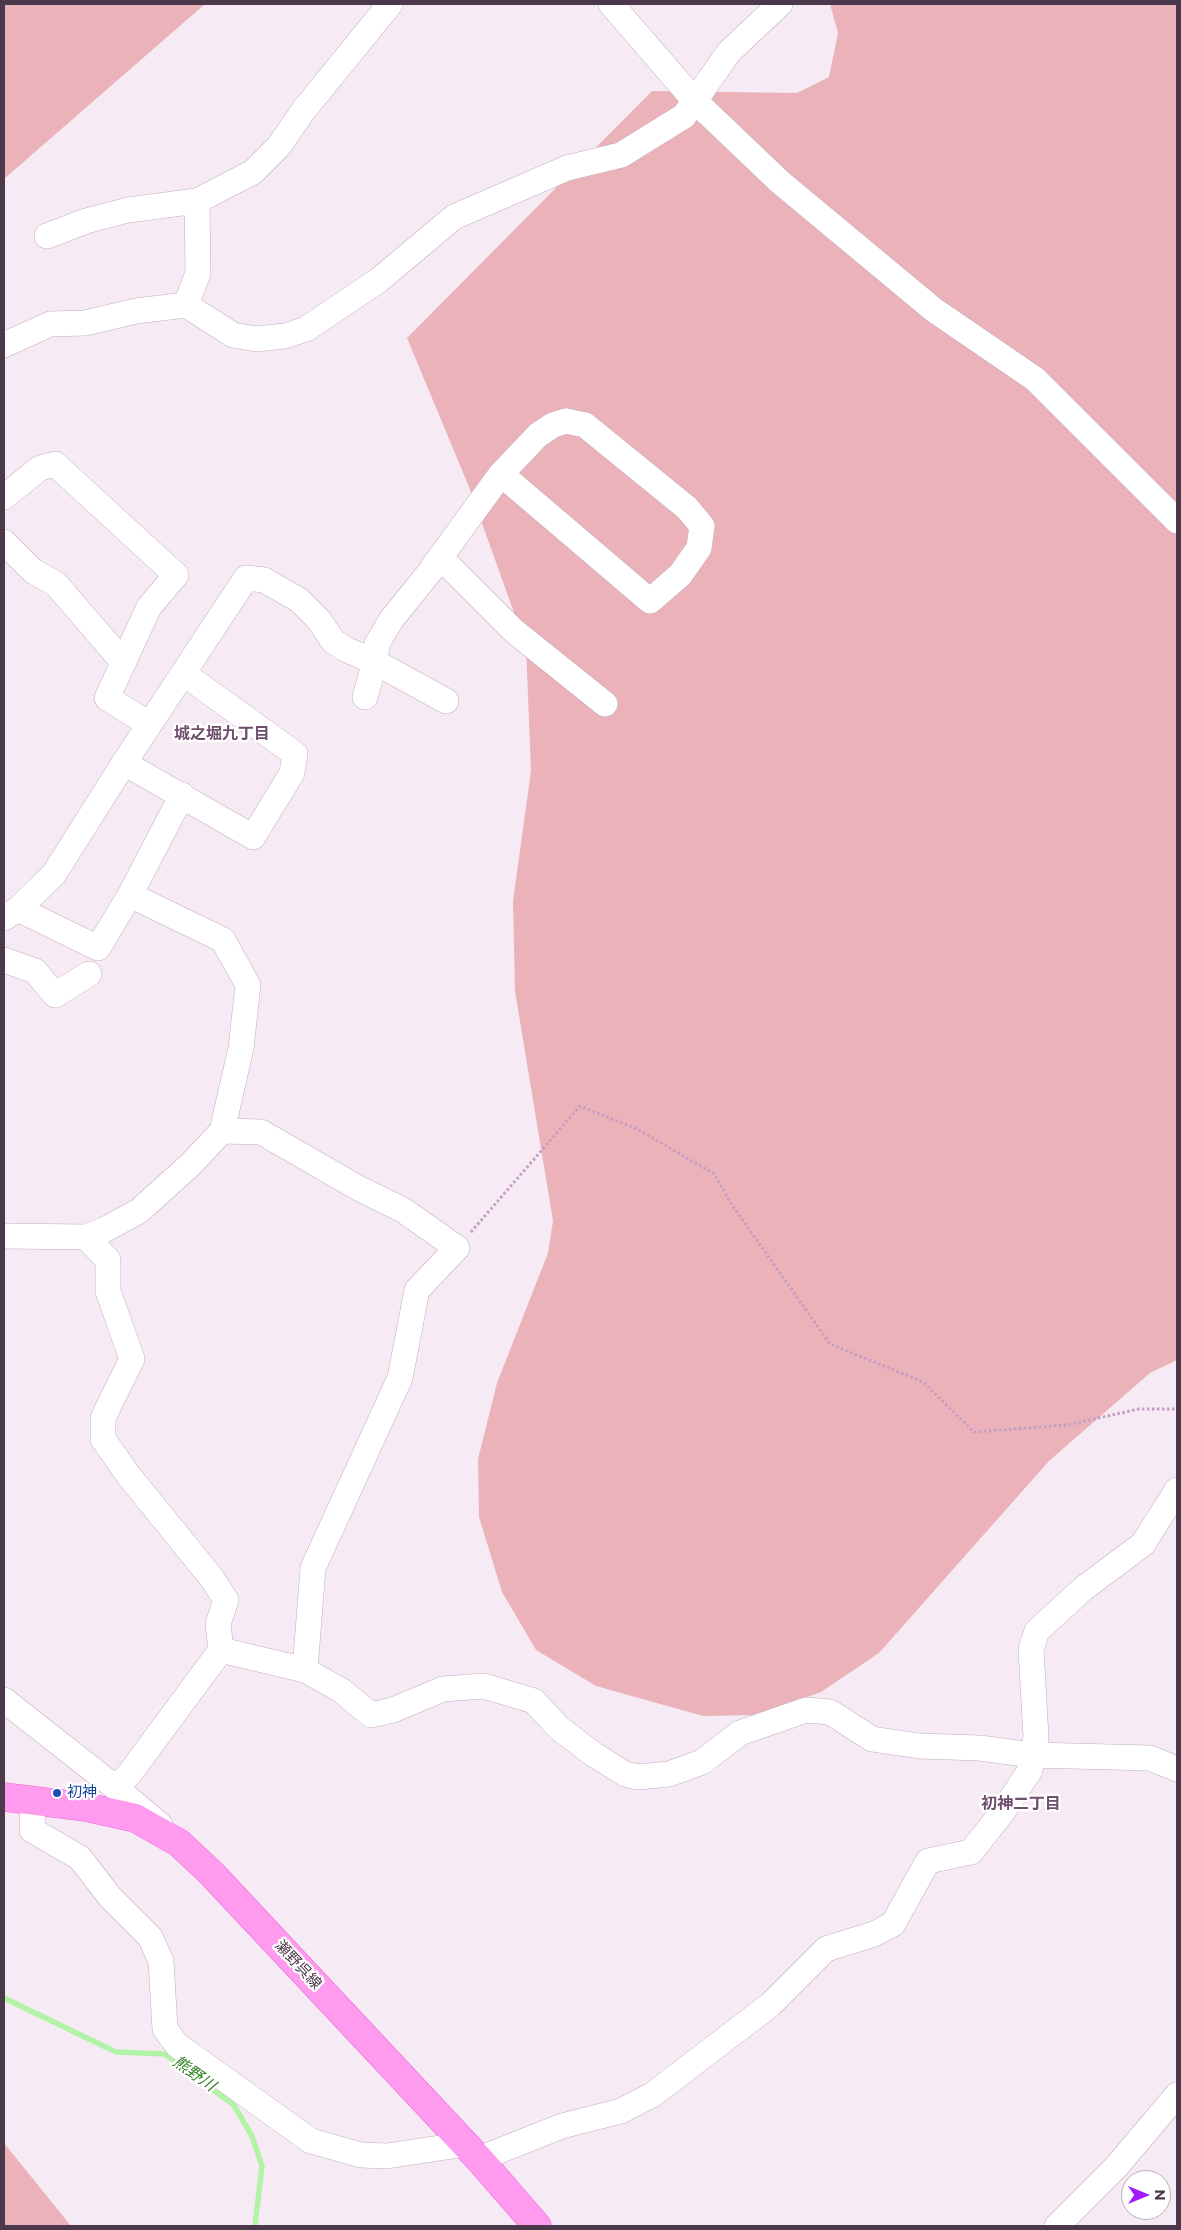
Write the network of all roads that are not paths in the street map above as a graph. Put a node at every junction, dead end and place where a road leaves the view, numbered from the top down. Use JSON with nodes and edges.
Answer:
{"nodes":[{"id":1,"x":390,"y":4,"type":"edge"},
{"id":2,"x":611,"y":4,"type":"edge"},
{"id":3,"x":780,"y":4,"type":"edge"},
{"id":4,"x":695,"y":101,"type":"junction"},
{"id":5,"x":197,"y":201,"type":"junction"},
{"id":6,"x":47,"y":236,"type":"dead end"},
{"id":7,"x":186,"y":305,"type":"junction"},
{"id":8,"x":4,"y":345,"type":"edge"},
{"id":9,"x":501,"y":474,"type":"junction"},
{"id":10,"x":4,"y":498,"type":"edge"},
{"id":11,"x":1177,"y":520,"type":"edge"},
{"id":12,"x":4,"y":542,"type":"edge"},
{"id":13,"x":441,"y":558,"type":"junction"},
{"id":14,"x":124,"y":662,"type":"junction"},
{"id":15,"x":375,"y":662,"type":"junction"},
{"id":16,"x":183,"y":673,"type":"junction"},
{"id":17,"x":365,"y":697,"type":"dead end"},
{"id":18,"x":446,"y":701,"type":"dead end"},
{"id":19,"x":605,"y":704,"type":"dead end"},
{"id":20,"x":149,"y":724,"type":"junction"},
{"id":21,"x":124,"y":763,"type":"junction"},
{"id":22,"x":182,"y":795,"type":"junction"},
{"id":23,"x":130,"y":895,"type":"junction"},
{"id":24,"x":11,"y":913,"type":"edge"},
{"id":25,"x":4,"y":960,"type":"edge"},
{"id":26,"x":89,"y":974,"type":"dead end"},
{"id":27,"x":222,"y":1131,"type":"junction"},
{"id":28,"x":4,"y":1236,"type":"edge"},
{"id":29,"x":86,"y":1237,"type":"junction"},
{"id":30,"x":1177,"y":1490,"type":"edge"},
{"id":31,"x":221,"y":1650,"type":"junction"},
{"id":32,"x":305,"y":1670,"type":"junction"},
{"id":33,"x":4,"y":1700,"type":"edge"},
{"id":34,"x":1033,"y":1755,"type":"junction"},
{"id":35,"x":1177,"y":1769,"type":"edge"},
{"id":36,"x":116,"y":1788,"type":"junction"},
{"id":37,"x":4,"y":1797,"type":"edge"},
{"id":38,"x":33,"y":1800,"type":"junction"},
{"id":39,"x":179,"y":1843,"type":"junction"},
{"id":40,"x":1177,"y":2095,"type":"edge"},
{"id":41,"x":473,"y":2151,"type":"junction"},
{"id":42,"x":537,"y":2226,"type":"edge"},
{"id":43,"x":1057,"y":2226,"type":"edge"}],
"edges":[{"from":1,"to":5,"type":"street"},
{"from":2,"to":4,"type":"street"},
{"from":3,"to":4,"type":"street"},
{"from":4,"to":7,"type":"street"},
{"from":4,"to":11,"type":"street"},
{"from":5,"to":6,"type":"street"},
{"from":5,"to":7,"type":"street"},
{"from":7,"to":8,"type":"street"},
{"from":9,"to":9,"type":"street"},
{"from":9,"to":13,"type":"street"},
{"from":10,"to":14,"type":"street"},
{"from":12,"to":14,"type":"street"},
{"from":13,"to":15,"type":"street"},
{"from":13,"to":19,"type":"street"},
{"from":14,"to":20,"type":"street"},
{"from":15,"to":16,"type":"street"},
{"from":15,"to":17,"type":"street"},
{"from":15,"to":18,"type":"street"},
{"from":16,"to":20,"type":"street"},
{"from":16,"to":22,"type":"street"},
{"from":20,"to":21,"type":"street"},
{"from":21,"to":22,"type":"street"},
{"from":21,"to":24,"type":"street"},
{"from":22,"to":23,"type":"street"},
{"from":23,"to":24,"type":"street"},
{"from":23,"to":27,"type":"street"},
{"from":25,"to":26,"type":"street"},
{"from":27,"to":29,"type":"street"},
{"from":27,"to":32,"type":"street"},
{"from":28,"to":29,"type":"street"},
{"from":29,"to":31,"type":"street"},
{"from":30,"to":34,"type":"street"},
{"from":31,"to":32,"type":"street"},
{"from":31,"to":36,"type":"street"},
{"from":32,"to":34,"type":"street"},
{"from":33,"to":36,"type":"street"},
{"from":34,"to":35,"type":"street"},
{"from":34,"to":41,"type":"street"},
{"from":36,"to":39,"type":"street"},
{"from":37,"to":38,"type":"main road","name":"瀬野呉線"},
{"from":38,"to":39,"type":"main road","name":"瀬野呉線"},
{"from":38,"to":41,"type":"street"},
{"from":39,"to":41,"type":"main road","name":"瀬野呉線"},
{"from":40,"to":43,"type":"street"},
{"from":41,"to":42,"type":"main road","name":"瀬野呉線"}]}
